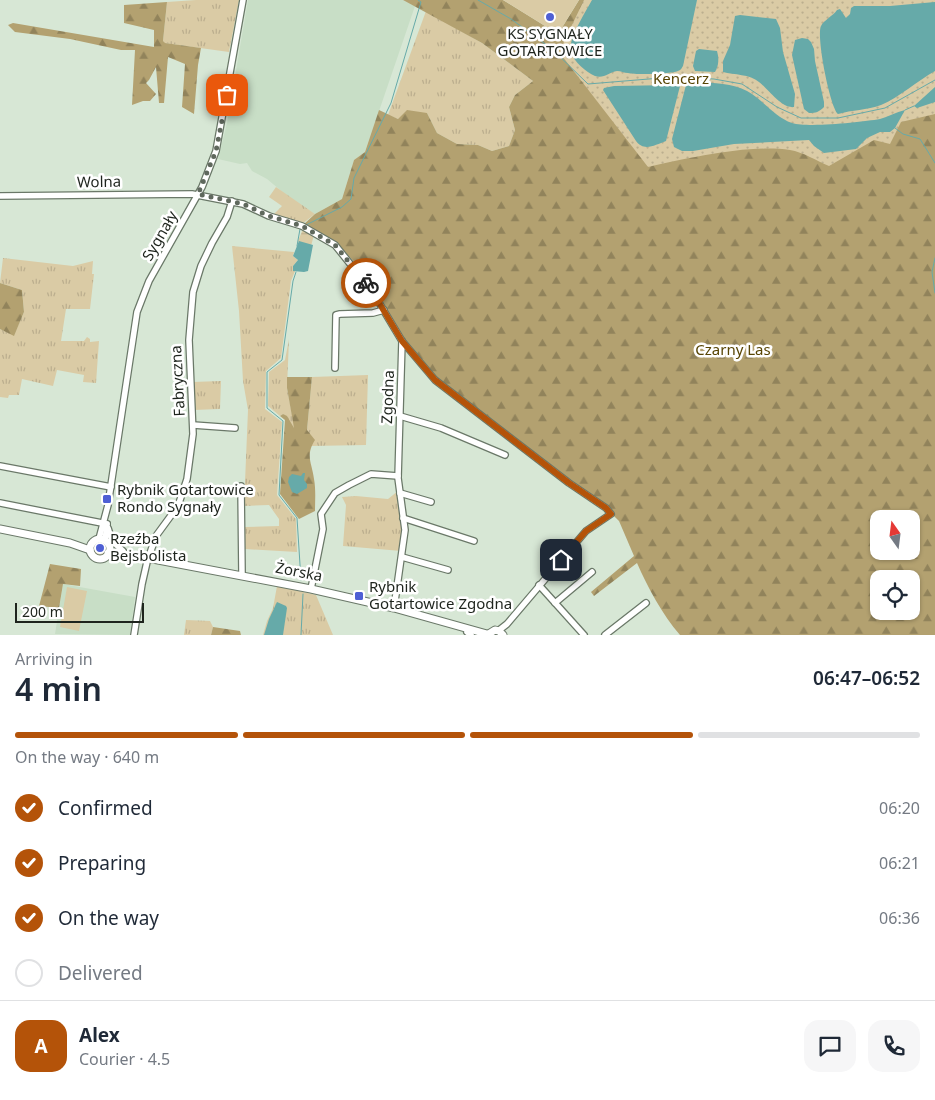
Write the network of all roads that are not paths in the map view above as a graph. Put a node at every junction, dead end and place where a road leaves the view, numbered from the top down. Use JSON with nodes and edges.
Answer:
{"nodes":[{"id":1,"x":243,"y":0,"type":"edge"},
{"id":2,"x":198,"y":194,"type":"junction"},
{"id":3,"x":0,"y":196,"type":"edge"},
{"id":4,"x":232,"y":201,"type":"junction"},
{"id":5,"x":384,"y":310,"type":"junction"},
{"id":6,"x":402,"y":341,"type":"junction"},
{"id":7,"x":335,"y":368,"type":"dead end"},
{"id":8,"x":400,"y":416,"type":"junction"},
{"id":9,"x":193,"y":425,"type":"junction"},
{"id":10,"x":235,"y":428,"type":"dead end"},
{"id":11,"x":504,"y":455,"type":"dead end"},
{"id":12,"x":0,"y":466,"type":"edge"},
{"id":13,"x":398,"y":476,"type":"junction"},
{"id":14,"x":241,"y":486,"type":"dead end"},
{"id":15,"x":111,"y":487,"type":"junction"},
{"id":16,"x":400,"y":492,"type":"junction"},
{"id":17,"x":431,"y":502,"type":"dead end"},
{"id":18,"x":0,"y":503,"type":"edge"},
{"id":19,"x":404,"y":518,"type":"junction"},
{"id":20,"x":105,"y":524,"type":"junction"},
{"id":21,"x":0,"y":529,"type":"edge"},
{"id":22,"x":102,"y":540,"type":"junction"},
{"id":23,"x":474,"y":541,"type":"dead end"},
{"id":24,"x":91,"y":547,"type":"junction"},
{"id":25,"x":114,"y":549,"type":"junction"},
{"id":26,"x":136,"y":556,"type":"junction"},
{"id":27,"x":402,"y":557,"type":"junction"},
{"id":28,"x":149,"y":558,"type":"junction"},
{"id":29,"x":448,"y":570,"type":"dead end"},
{"id":30,"x":592,"y":572,"type":"dead end"},
{"id":31,"x":242,"y":575,"type":"junction"},
{"id":32,"x":539,"y":585,"type":"junction"},
{"id":33,"x":311,"y":588,"type":"junction"},
{"id":34,"x":555,"y":603,"type":"junction"},
{"id":35,"x":646,"y":603,"type":"dead end"},
{"id":36,"x":394,"y":608,"type":"junction"},
{"id":37,"x":454,"y":626,"type":"junction"},
{"id":38,"x":471,"y":634,"type":"edge"},
{"id":39,"x":487,"y":634,"type":"edge"},
{"id":40,"x":501,"y":634,"type":"edge"},
{"id":41,"x":134,"y":635,"type":"edge"},
{"id":42,"x":584,"y":635,"type":"edge"},
{"id":43,"x":605,"y":635,"type":"edge"}],
"edges":[{"from":1,"to":2,"type":"street","name":"Sygnały"},
{"from":2,"to":3,"type":"street","name":"Wolna"},
{"from":2,"to":4,"type":"street"},
{"from":2,"to":15,"type":"street","name":"Sygnały"},
{"from":4,"to":5,"type":"street"},
{"from":4,"to":9,"type":"street","name":"Fabryczna"},
{"from":5,"to":6,"type":"street"},
{"from":5,"to":7,"type":"street"},
{"from":6,"to":8,"type":"street","name":"Zgodna"},
{"from":6,"to":32,"type":"street"},
{"from":8,"to":11,"type":"street"},
{"from":8,"to":13,"type":"street","name":"Zgodna"},
{"from":9,"to":10,"type":"street"},
{"from":9,"to":28,"type":"street","name":"Fabryczna"},
{"from":12,"to":15,"type":"street"},
{"from":13,"to":16,"type":"street","name":"Zgodna"},
{"from":13,"to":33,"type":"street"},
{"from":14,"to":31,"type":"street"},
{"from":15,"to":20,"type":"street","name":"Sygnały"},
{"from":16,"to":17,"type":"street"},
{"from":16,"to":19,"type":"street","name":"Zgodna"},
{"from":18,"to":20,"type":"street"},
{"from":19,"to":23,"type":"street"},
{"from":19,"to":27,"type":"street","name":"Zgodna"},
{"from":20,"to":22,"type":"street","name":"Sygnały"},
{"from":20,"to":25,"type":"street"},
{"from":21,"to":24,"type":"main road"},
{"from":22,"to":24,"type":"main road"},
{"from":22,"to":25,"type":"main road"},
{"from":24,"to":25,"type":"main road"},
{"from":25,"to":26,"type":"main road","name":"Żorska"},
{"from":25,"to":26,"type":"main road","name":"Żorska"},
{"from":26,"to":28,"type":"main road","name":"Żorska"},
{"from":27,"to":29,"type":"street"},
{"from":27,"to":36,"type":"street","name":"Zgodna"},
{"from":28,"to":31,"type":"main road","name":"Żorska"},
{"from":28,"to":41,"type":"street","name":"Fabryczna"},
{"from":30,"to":34,"type":"street"},
{"from":31,"to":33,"type":"main road","name":"Żorska"},
{"from":32,"to":34,"type":"street"},
{"from":32,"to":40,"type":"street"},
{"from":33,"to":36,"type":"main road","name":"Żorska"},
{"from":34,"to":42,"type":"street"},
{"from":35,"to":43,"type":"street"},
{"from":36,"to":37,"type":"main road","name":"Żorska"},
{"from":37,"to":38,"type":"main road","name":"Żorska"},
{"from":37,"to":39,"type":"main road","name":"Żorska"},
{"from":39,"to":40,"type":"main road"}]}
